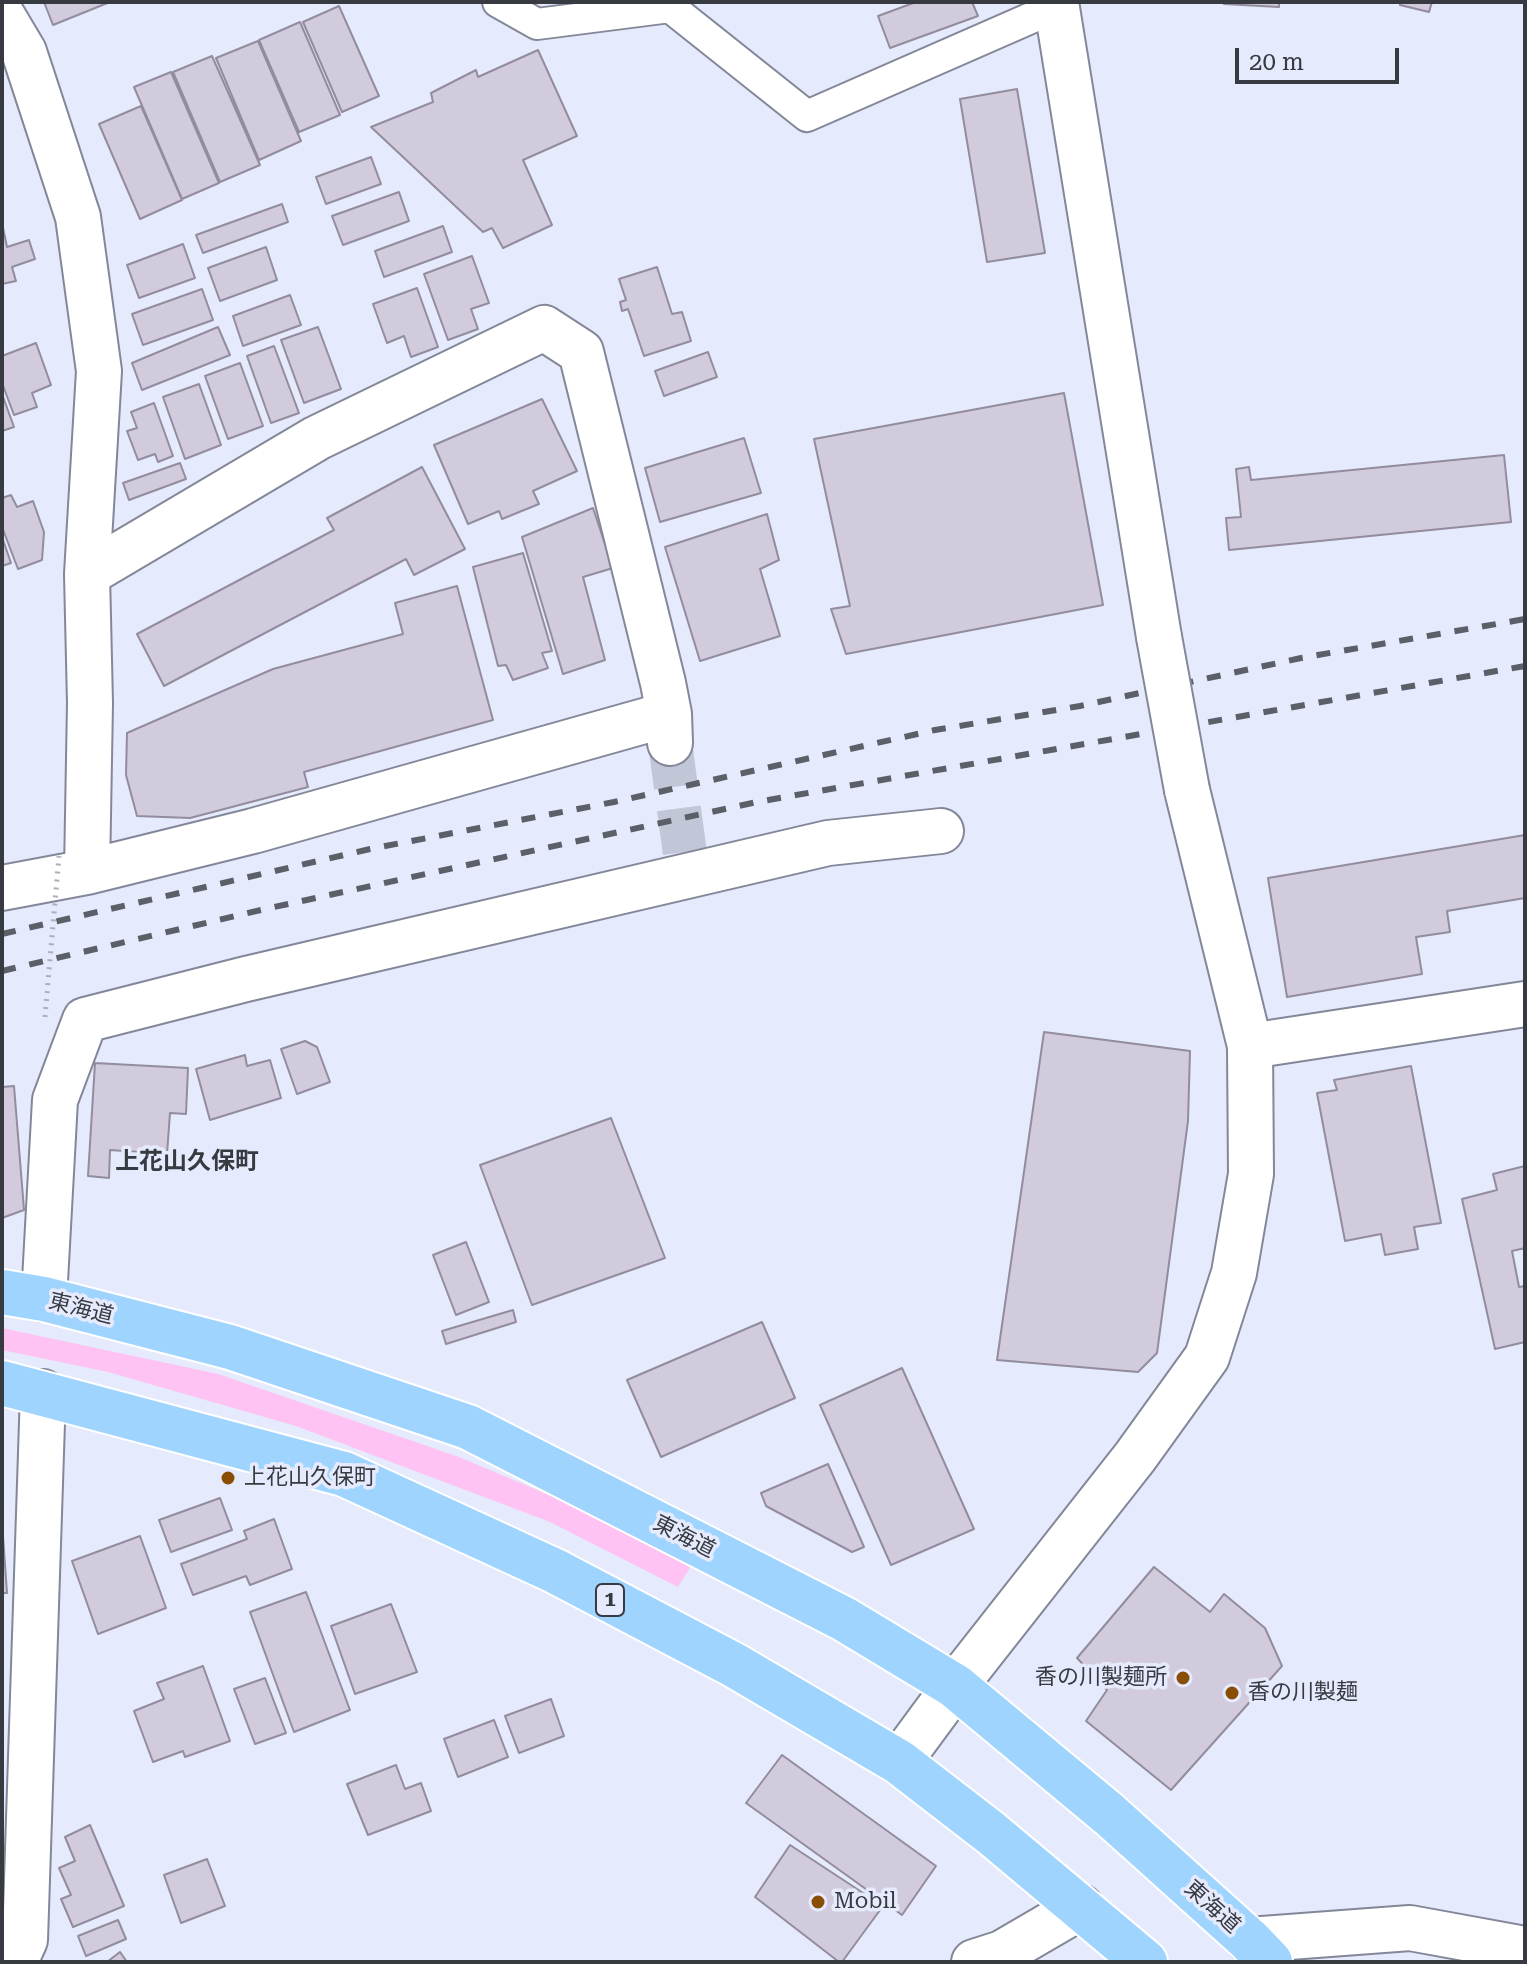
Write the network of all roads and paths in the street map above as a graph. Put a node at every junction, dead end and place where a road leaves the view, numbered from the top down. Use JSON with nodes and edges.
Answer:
{"nodes":[{"id":1,"x":498,"y":2,"type":"edge"},
{"id":2,"x":1056,"y":4,"type":"edge"},
{"id":3,"x":2,"y":15,"type":"edge"},
{"id":4,"x":87,"y":574,"type":"junction"},
{"id":5,"x":941,"y":831,"type":"dead end"},
{"id":6,"x":73,"y":864,"type":"junction"},
{"id":7,"x":2,"y":888,"type":"edge"},
{"id":8,"x":1525,"y":1004,"type":"edge"},
{"id":9,"x":45,"y":1017,"type":"dead end"},
{"id":10,"x":1250,"y":1046,"type":"junction"},
{"id":11,"x":23,"y":1296,"type":"edge"},
{"id":12,"x":23,"y":1388,"type":"edge"},
{"id":13,"x":955,"y":1686,"type":"junction"},
{"id":14,"x":899,"y":1762,"type":"junction"},
{"id":15,"x":1081,"y":1907,"type":"junction"},
{"id":16,"x":1525,"y":1949,"type":"edge"},
{"id":17,"x":1260,"y":1951,"type":"edge"},
{"id":18,"x":15,"y":1962,"type":"edge"},
{"id":19,"x":974,"y":1962,"type":"edge"},
{"id":20,"x":1145,"y":1962,"type":"edge"}],
"edges":[{"from":1,"to":2,"type":"lane"},
{"from":2,"to":10,"type":"street","bridge":true},
{"from":3,"to":4,"type":"street"},
{"from":4,"to":6,"type":"street"},
{"from":4,"to":6,"type":"street"},
{"from":5,"to":11,"type":"street"},
{"from":6,"to":7,"type":"street"},
{"from":6,"to":9,"type":"path","bridge":true},
{"from":8,"to":10,"type":"street"},
{"from":10,"to":13,"type":"street"},
{"from":11,"to":13,"type":"highway","name":"東海道"},
{"from":12,"to":14,"type":"highway","number":"1"},
{"from":12,"to":18,"type":"street"},
{"from":13,"to":14,"type":"street"},
{"from":13,"to":17,"type":"highway","name":"東海道"},
{"from":14,"to":15,"type":"highway","number":"1"},
{"from":15,"to":19,"type":"street"},
{"from":15,"to":20,"type":"highway","number":"1"},
{"from":16,"to":17,"type":"street"}]}
